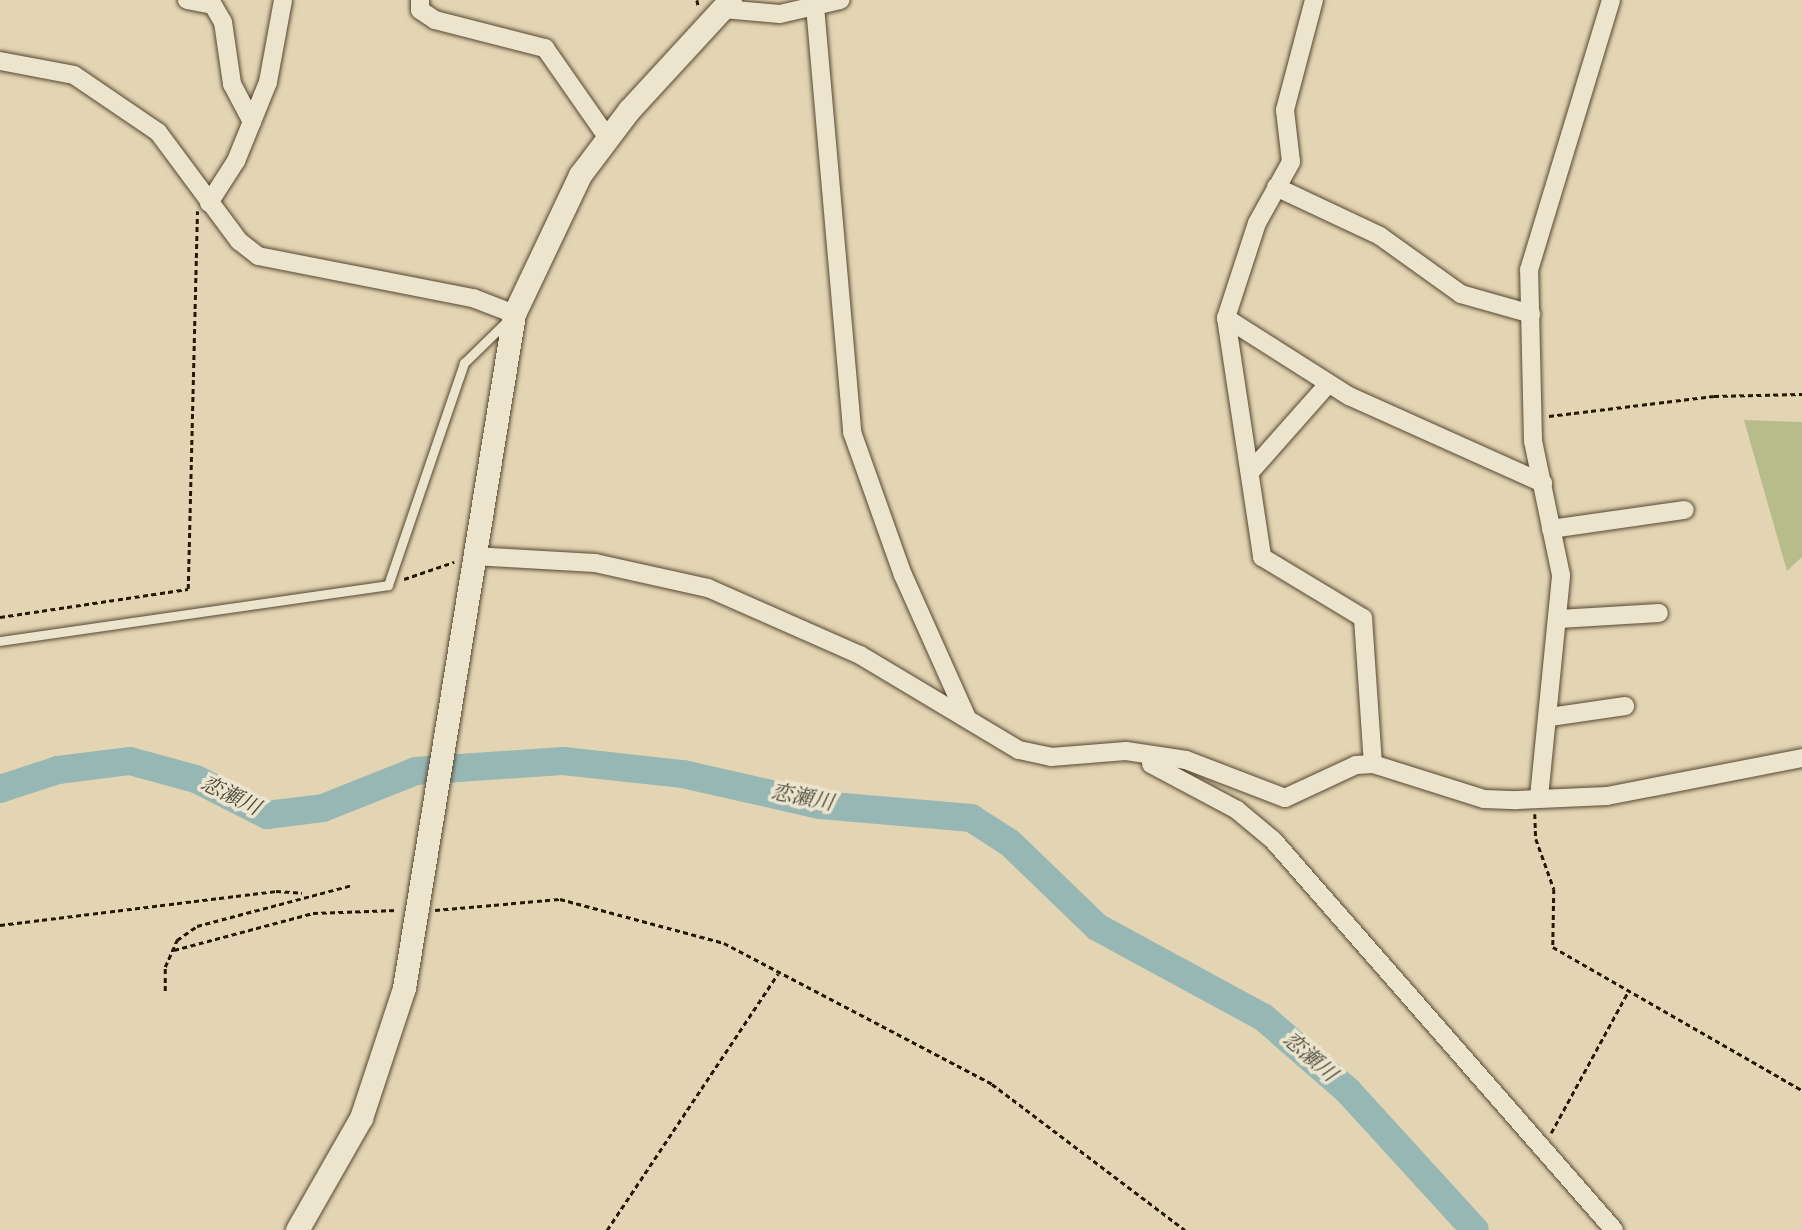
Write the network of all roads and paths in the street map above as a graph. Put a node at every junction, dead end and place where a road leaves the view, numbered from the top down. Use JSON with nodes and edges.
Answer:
{"nodes":[{"id":1,"x":187,"y":0,"type":"edge"},
{"id":2,"x":284,"y":0,"type":"edge"},
{"id":3,"x":420,"y":0,"type":"edge"},
{"id":4,"x":840,"y":0,"type":"edge"},
{"id":5,"x":1314,"y":0,"type":"edge"},
{"id":6,"x":1611,"y":0,"type":"edge"},
{"id":7,"x":726,"y":4,"type":"edge"},
{"id":8,"x":816,"y":6,"type":"junction"},
{"id":9,"x":0,"y":61,"type":"edge"},
{"id":10,"x":252,"y":122,"type":"junction"},
{"id":11,"x":607,"y":137,"type":"junction"},
{"id":12,"x":1276,"y":187,"type":"junction"},
{"id":13,"x":209,"y":203,"type":"junction"},
{"id":14,"x":514,"y":314,"type":"junction"},
{"id":15,"x":1531,"y":314,"type":"junction"},
{"id":16,"x":1226,"y":318,"type":"junction"},
{"id":17,"x":1328,"y":384,"type":"junction"},
{"id":18,"x":1802,"y":394,"type":"edge"},
{"id":19,"x":1545,"y":417,"type":"dead end"},
{"id":20,"x":1252,"y":470,"type":"junction"},
{"id":21,"x":1543,"y":483,"type":"junction"},
{"id":22,"x":1685,"y":510,"type":"dead end"},
{"id":23,"x":1551,"y":528,"type":"junction"},
{"id":24,"x":473,"y":556,"type":"junction"},
{"id":25,"x":388,"y":585,"type":"junction"},
{"id":26,"x":1660,"y":613,"type":"dead end"},
{"id":27,"x":0,"y":617,"type":"edge"},
{"id":28,"x":1559,"y":619,"type":"junction"},
{"id":29,"x":0,"y":642,"type":"edge"},
{"id":30,"x":1625,"y":706,"type":"dead end"},
{"id":31,"x":1550,"y":717,"type":"junction"},
{"id":32,"x":967,"y":718,"type":"junction"},
{"id":33,"x":1126,"y":751,"type":"junction"},
{"id":34,"x":1802,"y":758,"type":"edge"},
{"id":35,"x":1373,"y":764,"type":"junction"},
{"id":36,"x":1539,"y":797,"type":"junction"},
{"id":37,"x":352,"y":885,"type":"dead end"},
{"id":38,"x":302,"y":893,"type":"junction"},
{"id":39,"x":400,"y":910,"type":"dead end"},
{"id":40,"x":435,"y":910,"type":"dead end"},
{"id":41,"x":0,"y":925,"type":"edge"},
{"id":42,"x":173,"y":950,"type":"junction"},
{"id":43,"x":778,"y":974,"type":"junction"},
{"id":44,"x":165,"y":991,"type":"dead end"},
{"id":45,"x":1629,"y":992,"type":"junction"},
{"id":46,"x":1802,"y":1090,"type":"edge"},
{"id":47,"x":1542,"y":1148,"type":"junction"},
{"id":48,"x":1184,"y":1229,"type":"edge"},
{"id":49,"x":297,"y":1230,"type":"edge"},
{"id":50,"x":607,"y":1230,"type":"edge"},
{"id":51,"x":1614,"y":1230,"type":"edge"}],
"edges":[{"from":1,"to":10,"type":"street"},
{"from":2,"to":10,"type":"street"},
{"from":3,"to":11,"type":"street"},
{"from":4,"to":8,"type":"street"},
{"from":5,"to":12,"type":"street"},
{"from":6,"to":15,"type":"street"},
{"from":7,"to":8,"type":"street"},
{"from":7,"to":11,"type":"street"},
{"from":8,"to":32,"type":"street"},
{"from":9,"to":13,"type":"street"},
{"from":10,"to":13,"type":"street"},
{"from":11,"to":14,"type":"street"},
{"from":12,"to":15,"type":"street"},
{"from":12,"to":16,"type":"street"},
{"from":13,"to":14,"type":"street"},
{"from":13,"to":27,"type":"path"},
{"from":14,"to":24,"type":"street"},
{"from":14,"to":25,"type":"lane"},
{"from":15,"to":21,"type":"street"},
{"from":16,"to":17,"type":"street"},
{"from":16,"to":20,"type":"street"},
{"from":17,"to":20,"type":"street"},
{"from":17,"to":21,"type":"street"},
{"from":18,"to":19,"type":"path"},
{"from":20,"to":35,"type":"street"},
{"from":21,"to":23,"type":"street"},
{"from":22,"to":23,"type":"street"},
{"from":23,"to":28,"type":"street"},
{"from":24,"to":25,"type":"path"},
{"from":24,"to":32,"type":"street"},
{"from":24,"to":49,"type":"street"},
{"from":25,"to":29,"type":"lane"},
{"from":26,"to":28,"type":"street"},
{"from":28,"to":31,"type":"street"},
{"from":30,"to":31,"type":"street"},
{"from":31,"to":36,"type":"street"},
{"from":32,"to":33,"type":"street"},
{"from":33,"to":35,"type":"street"},
{"from":33,"to":47,"type":"street"},
{"from":34,"to":36,"type":"street"},
{"from":35,"to":36,"type":"street"},
{"from":36,"to":45,"type":"path"},
{"from":37,"to":38,"type":"path"},
{"from":38,"to":41,"type":"path"},
{"from":38,"to":42,"type":"path"},
{"from":39,"to":42,"type":"path"},
{"from":40,"to":43,"type":"path"},
{"from":42,"to":44,"type":"path"},
{"from":43,"to":48,"type":"path"},
{"from":43,"to":50,"type":"path"},
{"from":45,"to":46,"type":"path"},
{"from":45,"to":47,"type":"path"},
{"from":47,"to":51,"type":"street"}]}
